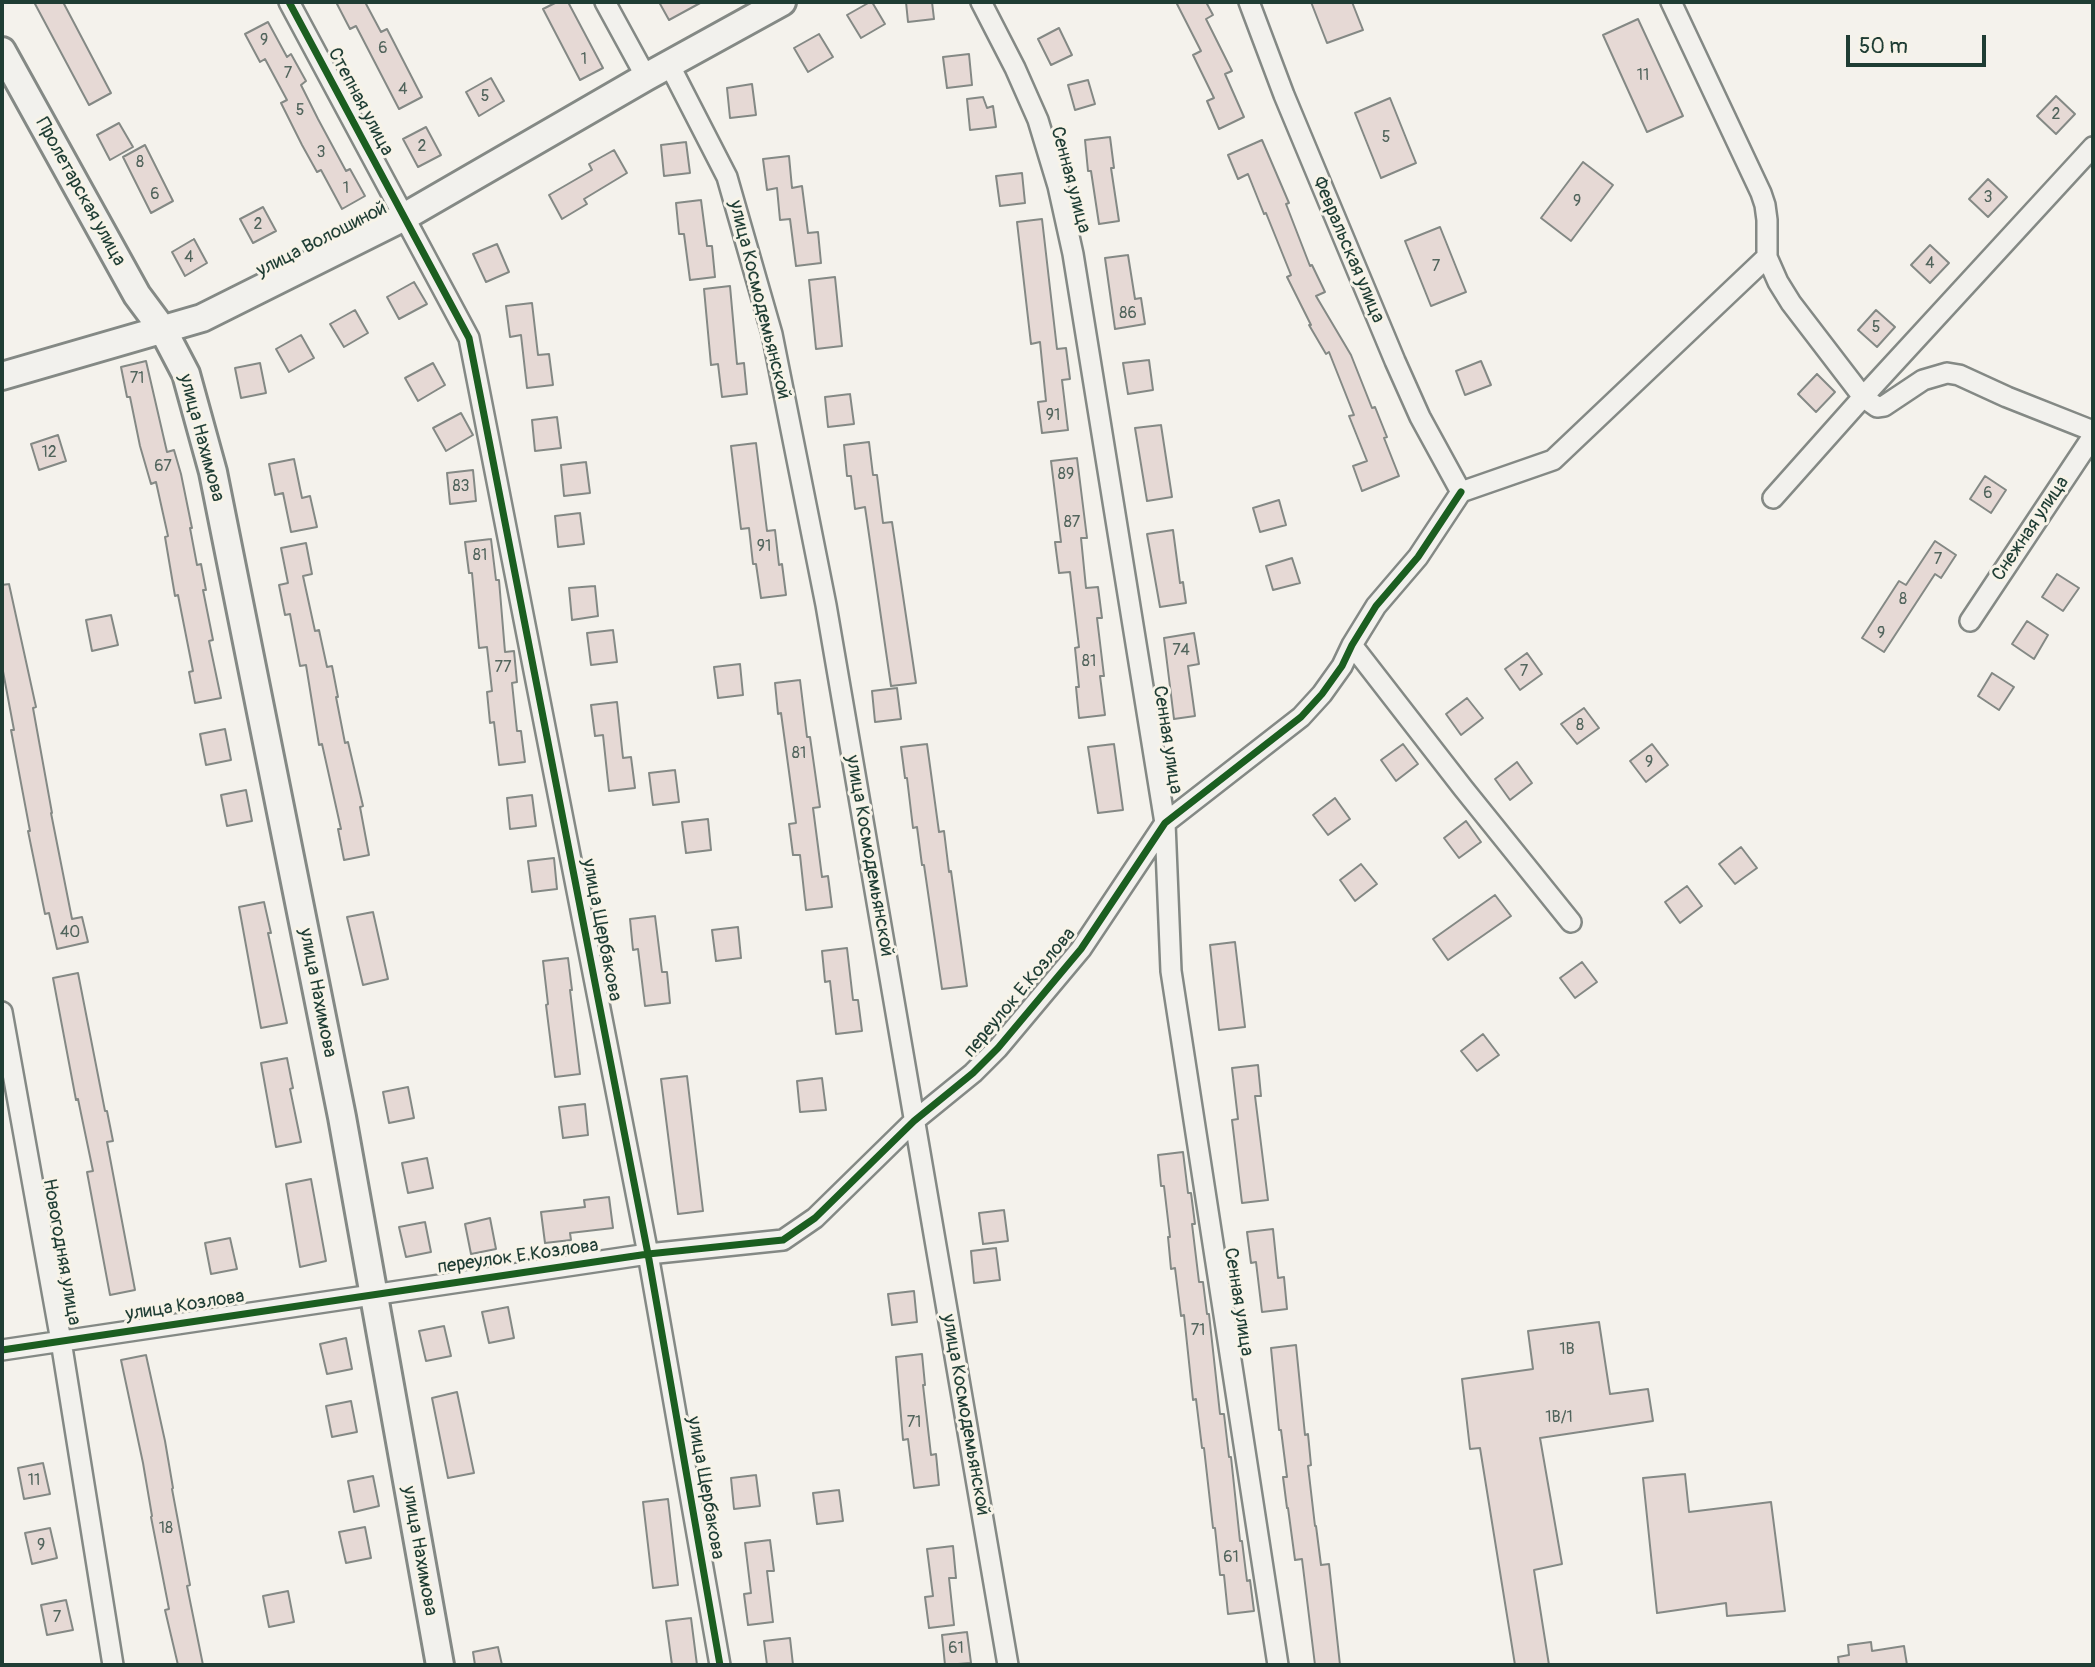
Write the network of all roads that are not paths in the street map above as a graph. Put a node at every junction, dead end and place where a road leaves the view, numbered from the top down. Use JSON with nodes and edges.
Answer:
{"nodes":[{"id":1,"x":289,"y":2,"type":"edge"},
{"id":2,"x":605,"y":2,"type":"edge"},
{"id":3,"x":782,"y":2,"type":"edge"},
{"id":4,"x":981,"y":2,"type":"edge"},
{"id":5,"x":1249,"y":2,"type":"edge"},
{"id":6,"x":1671,"y":2,"type":"edge"},
{"id":7,"x":2,"y":51,"type":"edge"},
{"id":8,"x":657,"y":70,"type":"junction"},
{"id":9,"x":2093,"y":148,"type":"edge"},
{"id":10,"x":404,"y":217,"type":"junction"},
{"id":11,"x":1767,"y":257,"type":"junction"},
{"id":12,"x":163,"y":330,"type":"junction"},
{"id":13,"x":2,"y":376,"type":"edge"},
{"id":14,"x":1863,"y":397,"type":"junction"},
{"id":15,"x":2093,"y":431,"type":"edge"},
{"id":16,"x":2093,"y":436,"type":"edge"},
{"id":17,"x":1461,"y":492,"type":"junction"},
{"id":18,"x":1773,"y":498,"type":"dead end"},
{"id":19,"x":1970,"y":621,"type":"dead end"},
{"id":20,"x":1352,"y":645,"type":"junction"},
{"id":21,"x":1165,"y":823,"type":"junction"},
{"id":22,"x":1571,"y":922,"type":"dead end"},
{"id":23,"x":2,"y":1012,"type":"edge"},
{"id":24,"x":914,"y":1121,"type":"junction"},
{"id":25,"x":648,"y":1254,"type":"junction"},
{"id":26,"x":373,"y":1294,"type":"junction"},
{"id":27,"x":61,"y":1341,"type":"junction"},
{"id":28,"x":2,"y":1350,"type":"edge"},
{"id":29,"x":113,"y":1665,"type":"edge"},
{"id":30,"x":440,"y":1665,"type":"edge"},
{"id":31,"x":720,"y":1665,"type":"edge"},
{"id":32,"x":1008,"y":1665,"type":"edge"},
{"id":33,"x":1278,"y":1665,"type":"edge"}],
"edges":[{"from":1,"to":10,"type":"street","name":"Степная улица"},
{"from":2,"to":8,"type":"street","name":"улица Космодемьянской"},
{"from":3,"to":8,"type":"main road","name":"улица Волошиной"},
{"from":4,"to":21,"type":"street","name":"Сенная улица"},
{"from":5,"to":17,"type":"street","name":"Февральская улица"},
{"from":6,"to":11,"type":"street"},
{"from":7,"to":12,"type":"main road","name":"Пролетарская улица"},
{"from":8,"to":10,"type":"main road","name":"улица Волошиной"},
{"from":8,"to":24,"type":"street","name":"улица Космодемьянской"},
{"from":9,"to":14,"type":"street"},
{"from":10,"to":12,"type":"main road","name":"улица Волошиной"},
{"from":10,"to":25,"type":"street","name":"улица Щербакова"},
{"from":11,"to":14,"type":"street"},
{"from":11,"to":17,"type":"street"},
{"from":12,"to":13,"type":"main road","name":"улица Волошиной"},
{"from":12,"to":26,"type":"main road","name":"улица Нахимова"},
{"from":14,"to":15,"type":"street"},
{"from":14,"to":18,"type":"street"},
{"from":16,"to":19,"type":"street","name":"Снежная улица"},
{"from":17,"to":20,"type":"street","name":"переулок Е.Козлова"},
{"from":20,"to":21,"type":"street","name":"переулок Е.Козлова"},
{"from":20,"to":22,"type":"street"},
{"from":21,"to":24,"type":"street","name":"переулок Е.Козлова"},
{"from":21,"to":33,"type":"street","name":"Сенная улица"},
{"from":23,"to":27,"type":"street","name":"Новогодняя улица"},
{"from":24,"to":25,"type":"street","name":"переулок Е.Козлова"},
{"from":24,"to":32,"type":"street","name":"улица Космодемьянской"},
{"from":25,"to":26,"type":"street","name":"переулок Е.Козлова"},
{"from":25,"to":31,"type":"street","name":"улица Щербакова"},
{"from":26,"to":27,"type":"street","name":"улица Козлова"},
{"from":26,"to":30,"type":"main road","name":"улица Нахимова"},
{"from":27,"to":28,"type":"street","name":"улица Козлова"},
{"from":27,"to":29,"type":"street","name":"Новогодняя улица"}]}
